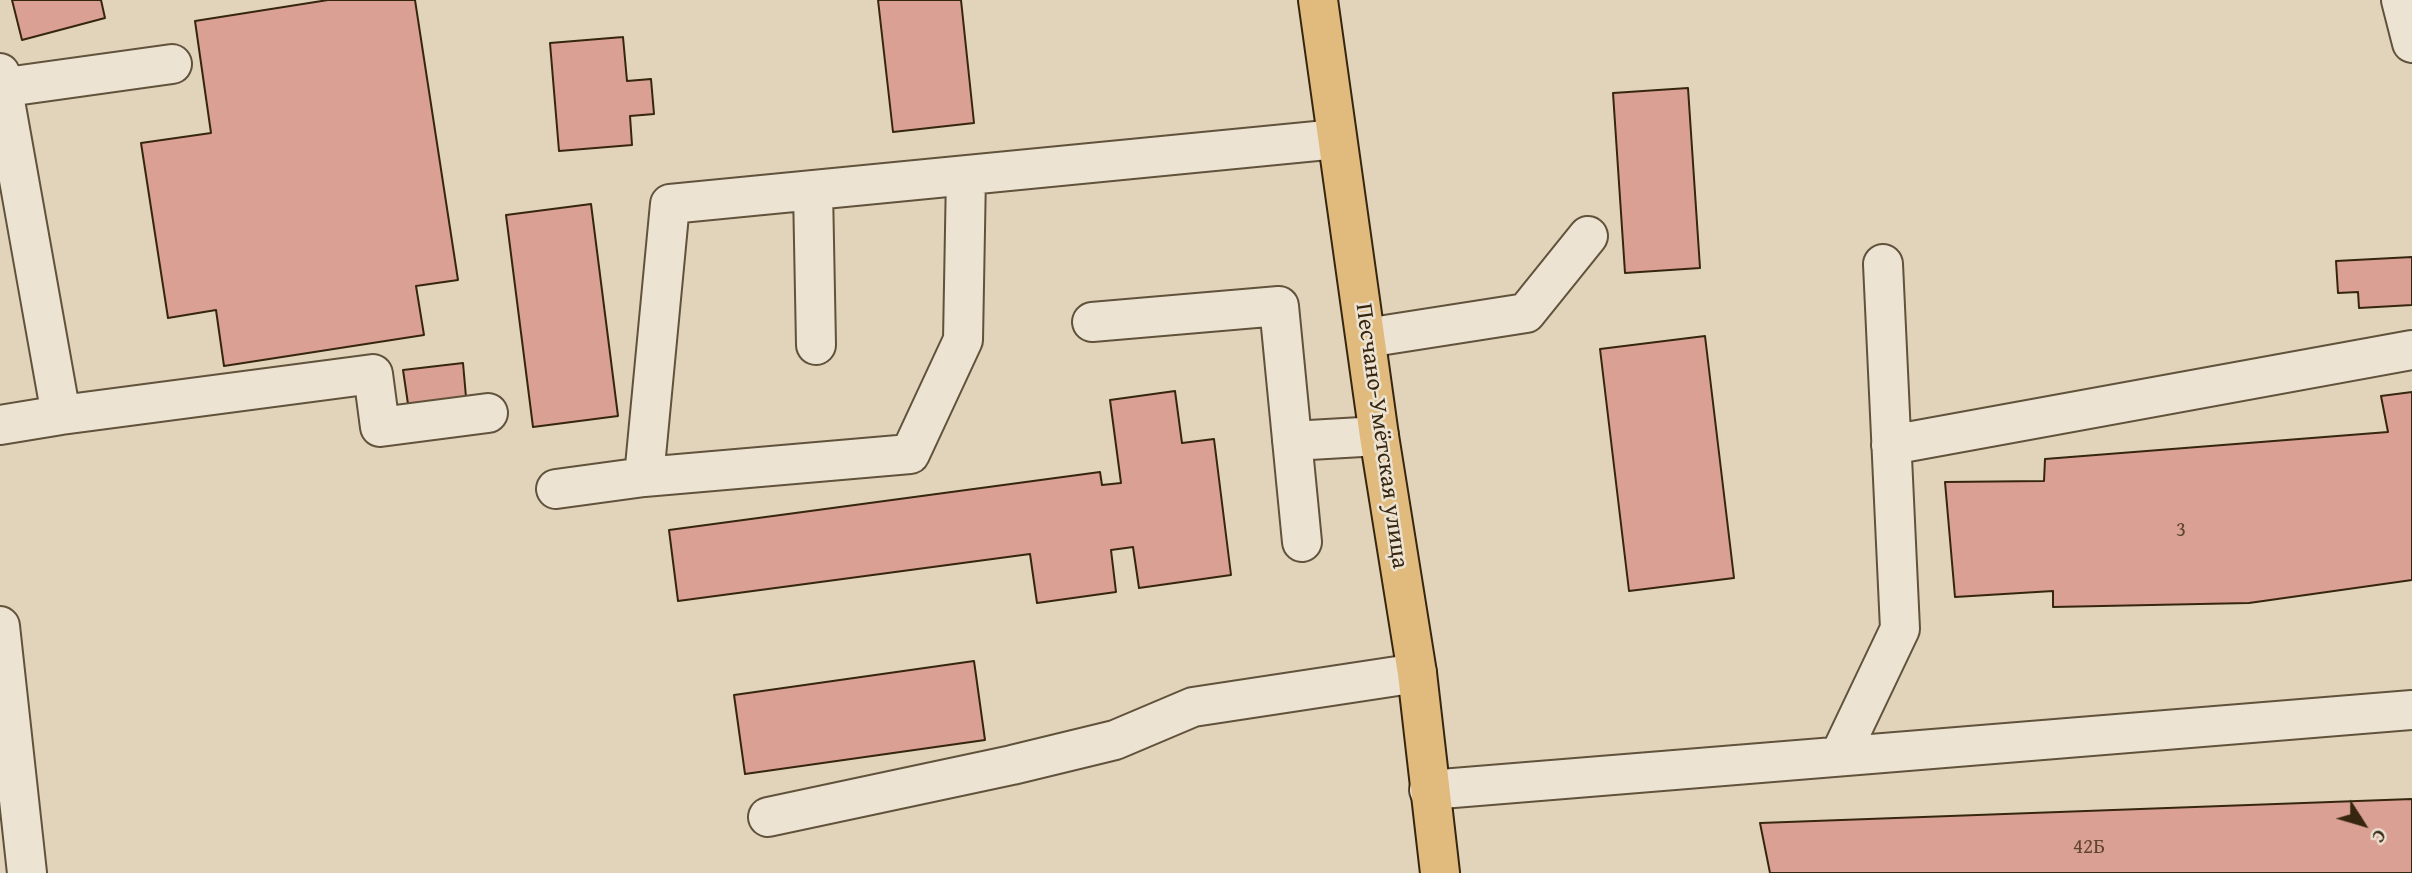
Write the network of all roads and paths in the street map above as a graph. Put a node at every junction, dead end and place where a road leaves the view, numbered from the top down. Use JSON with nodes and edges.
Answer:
{"nodes":[{"id":1,"x":1318,"y":0,"type":"edge"},
{"id":2,"x":2401,"y":0,"type":"edge"},
{"id":3,"x":2412,"y":43,"type":"edge"},
{"id":4,"x":172,"y":64,"type":"dead end"},
{"id":5,"x":1,"y":82,"type":"edge"},
{"id":6,"x":1337,"y":139,"type":"junction"},
{"id":7,"x":966,"y":175,"type":"junction"},
{"id":8,"x":813,"y":190,"type":"junction"},
{"id":9,"x":1588,"y":236,"type":"dead end"},
{"id":10,"x":1882,"y":264,"type":"dead end"},
{"id":11,"x":1092,"y":321,"type":"dead end"},
{"id":12,"x":1366,"y":338,"type":"junction"},
{"id":13,"x":816,"y":345,"type":"dead end"},
{"id":14,"x":2412,"y":350,"type":"edge"},
{"id":15,"x":488,"y":413,"type":"dead end"},
{"id":16,"x":61,"y":415,"type":"junction"},
{"id":17,"x":0,"y":425,"type":"edge"},
{"id":18,"x":1378,"y":436,"type":"junction"},
{"id":19,"x":1292,"y":441,"type":"junction"},
{"id":20,"x":1891,"y":445,"type":"junction"},
{"id":21,"x":644,"y":477,"type":"junction"},
{"id":22,"x":556,"y":489,"type":"dead end"},
{"id":23,"x":1302,"y":541,"type":"dead end"},
{"id":24,"x":0,"y":626,"type":"edge"},
{"id":25,"x":1417,"y":673,"type":"junction"},
{"id":26,"x":2412,"y":710,"type":"edge"},
{"id":27,"x":1840,"y":755,"type":"junction"},
{"id":28,"x":1429,"y":790,"type":"junction"},
{"id":29,"x":768,"y":817,"type":"dead end"},
{"id":30,"x":27,"y":873,"type":"edge"},
{"id":31,"x":1440,"y":873,"type":"edge"}],
"edges":[{"from":1,"to":6,"type":"main road","name":"Песчано-Умётская улица"},
{"from":2,"to":3,"type":"lane"},
{"from":4,"to":5,"type":"lane"},
{"from":5,"to":16,"type":"lane"},
{"from":6,"to":7,"type":"lane"},
{"from":6,"to":12,"type":"main road","name":"Песчано-Умётская улица"},
{"from":7,"to":8,"type":"lane"},
{"from":7,"to":21,"type":"lane"},
{"from":8,"to":13,"type":"lane"},
{"from":8,"to":21,"type":"lane"},
{"from":9,"to":12,"type":"lane"},
{"from":10,"to":20,"type":"lane"},
{"from":11,"to":19,"type":"lane"},
{"from":12,"to":18,"type":"main road","name":"Песчано-Умётская улица"},
{"from":14,"to":20,"type":"lane"},
{"from":15,"to":16,"type":"lane"},
{"from":16,"to":17,"type":"lane"},
{"from":18,"to":19,"type":"lane"},
{"from":18,"to":25,"type":"main road","name":"Песчано-Умётская улица"},
{"from":19,"to":23,"type":"lane"},
{"from":20,"to":27,"type":"lane"},
{"from":21,"to":22,"type":"lane"},
{"from":24,"to":30,"type":"lane"},
{"from":25,"to":28,"type":"main road","name":"Песчано-Умётская улица"},
{"from":25,"to":29,"type":"lane"},
{"from":26,"to":27,"type":"lane"},
{"from":27,"to":28,"type":"lane"},
{"from":28,"to":31,"type":"main road","name":"Песчано-Умётская улица"}]}
